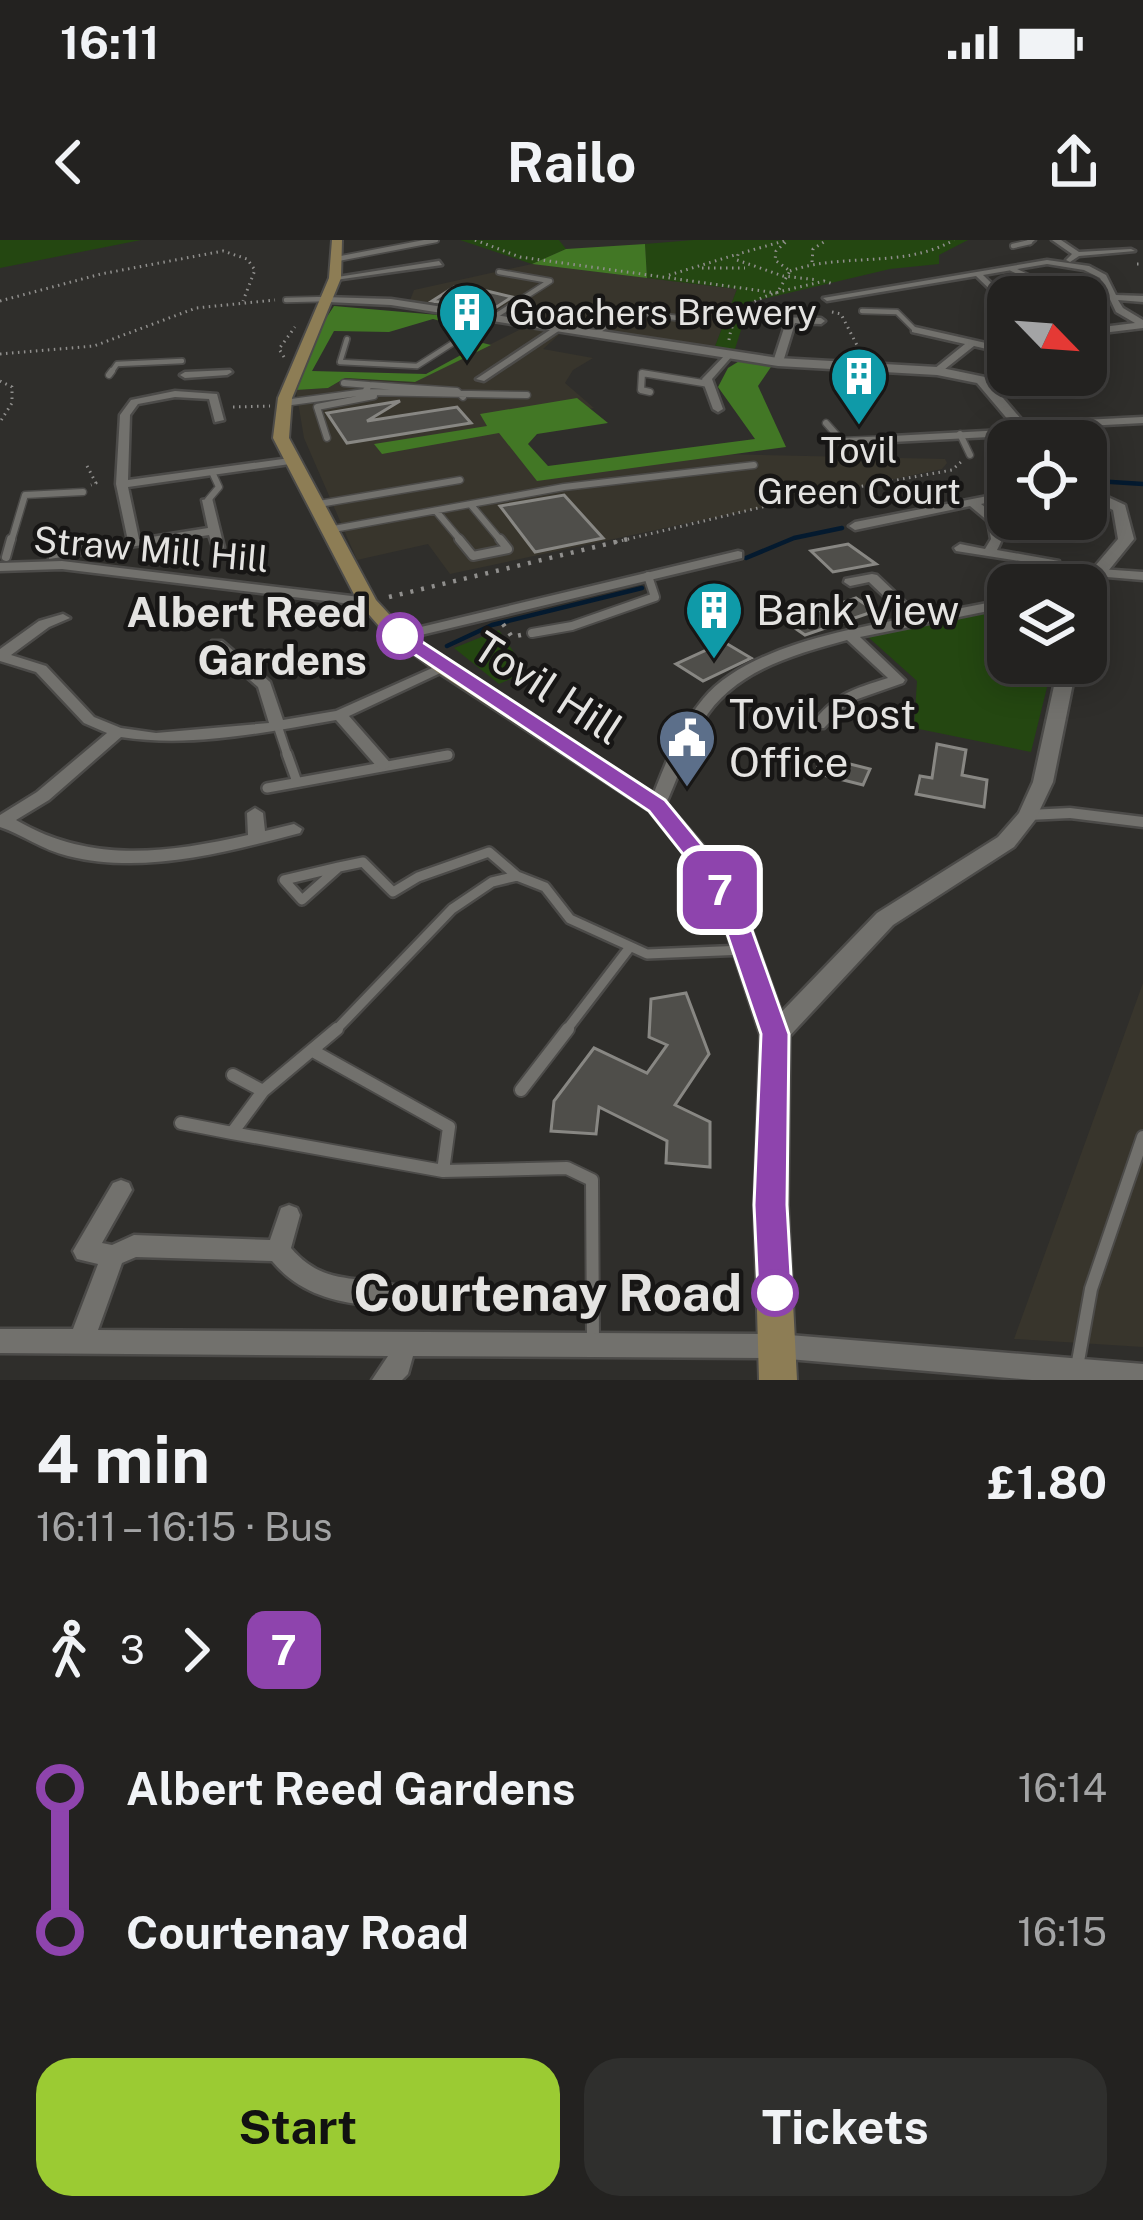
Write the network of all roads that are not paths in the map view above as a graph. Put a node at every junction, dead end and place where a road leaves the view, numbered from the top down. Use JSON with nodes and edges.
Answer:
{"nodes":[{"id":1,"x":337,"y":240,"type":"edge"},
{"id":2,"x":436,"y":240,"type":"edge"},
{"id":3,"x":1056,"y":240,"type":"edge"},
{"id":4,"x":1031,"y":241,"type":"edge"},
{"id":5,"x":1013,"y":246,"type":"dead end"},
{"id":6,"x":1131,"y":251,"type":"dead end"},
{"id":7,"x":1077,"y":254,"type":"junction"},
{"id":8,"x":1114,"y":254,"type":"junction"},
{"id":9,"x":337,"y":259,"type":"junction"},
{"id":10,"x":439,"y":262,"type":"dead end"},
{"id":11,"x":1067,"y":264,"type":"junction"},
{"id":12,"x":1140,"y":264,"type":"edge"},
{"id":13,"x":1012,"y":269,"type":"junction"},
{"id":14,"x":499,"y":272,"type":"dead end"},
{"id":15,"x":980,"y":276,"type":"junction"},
{"id":16,"x":1027,"y":276,"type":"edge"},
{"id":17,"x":334,"y":278,"type":"junction"},
{"id":18,"x":980,"y":297,"type":"dead end"},
{"id":19,"x":1114,"y":297,"type":"junction"},
{"id":20,"x":826,"y":298,"type":"road end"},
{"id":21,"x":328,"y":299,"type":"junction"},
{"id":22,"x":1143,"y":299,"type":"edge"},
{"id":23,"x":286,"y":300,"type":"road end"},
{"id":24,"x":862,"y":311,"type":"dead end"},
{"id":25,"x":678,"y":318,"type":"dead end"},
{"id":26,"x":498,"y":319,"type":"junction"},
{"id":27,"x":764,"y":319,"type":"dead end"},
{"id":28,"x":791,"y":321,"type":"junction"},
{"id":29,"x":821,"y":321,"type":"dead end"},
{"id":30,"x":1143,"y":324,"type":"edge"},
{"id":31,"x":559,"y":328,"type":"junction"},
{"id":32,"x":1107,"y":329,"type":"edge"},
{"id":33,"x":916,"y":330,"type":"joint"},
{"id":34,"x":594,"y":334,"type":"junction"},
{"id":35,"x":347,"y":339,"type":"dead end"},
{"id":36,"x":971,"y":344,"type":"junction"},
{"id":37,"x":987,"y":347,"type":"edge"},
{"id":38,"x":728,"y":355,"type":"junction"},
{"id":39,"x":182,"y":361,"type":"joint"},
{"id":40,"x":656,"y":362,"type":"dead end"},
{"id":41,"x":778,"y":362,"type":"junction"},
{"id":42,"x":937,"y":371,"type":"junction"},
{"id":43,"x":227,"y":372,"type":"dead end"},
{"id":44,"x":642,"y":373,"type":"junction"},
{"id":45,"x":109,"y":375,"type":"dead end"},
{"id":46,"x":185,"y":375,"type":"junction"},
{"id":47,"x":481,"y":379,"type":"dead end"},
{"id":48,"x":344,"y":383,"type":"dead end"},
{"id":49,"x":709,"y":384,"type":"junction"},
{"id":50,"x":367,"y":388,"type":"junction"},
{"id":51,"x":650,"y":392,"type":"dead end"},
{"id":52,"x":378,"y":393,"type":"junction"},
{"id":53,"x":175,"y":394,"type":"junction"},
{"id":54,"x":527,"y":394,"type":"dead end"},
{"id":55,"x":463,"y":398,"type":"junction"},
{"id":56,"x":284,"y":403,"type":"junction"},
{"id":57,"x":718,"y":409,"type":"dead end"},
{"id":58,"x":222,"y":412,"type":"road end"},
{"id":59,"x":1016,"y":420,"type":"edge"},
{"id":60,"x":1143,"y":420,"type":"edge"},
{"id":61,"x":826,"y":423,"type":"dead end"},
{"id":62,"x":1107,"y":424,"type":"edge"},
{"id":63,"x":960,"y":434,"type":"junction"},
{"id":64,"x":987,"y":434,"type":"edge"},
{"id":65,"x":327,"y":438,"type":"dead end"},
{"id":66,"x":892,"y":439,"type":"joint"},
{"id":67,"x":842,"y":441,"type":"junction"},
{"id":68,"x":835,"y":450,"type":"dead end"},
{"id":69,"x":970,"y":455,"type":"road end"},
{"id":70,"x":290,"y":461,"type":"junction"},
{"id":71,"x":754,"y":466,"type":"dead end"},
{"id":72,"x":212,"y":472,"type":"junction"},
{"id":73,"x":460,"y":480,"type":"dead end"},
{"id":74,"x":122,"y":484,"type":"junction"},
{"id":75,"x":82,"y":492,"type":"dead end"},
{"id":76,"x":987,"y":499,"type":"edge"},
{"id":77,"x":1107,"y":501,"type":"edge"},
{"id":78,"x":973,"y":503,"type":"junction"},
{"id":79,"x":313,"y":505,"type":"junction"},
{"id":80,"x":471,"y":506,"type":"junction"},
{"id":81,"x":209,"y":507,"type":"joint"},
{"id":82,"x":436,"y":511,"type":"junction"},
{"id":83,"x":855,"y":526,"type":"dead end"},
{"id":84,"x":328,"y":530,"type":"junction"},
{"id":85,"x":212,"y":531,"type":"junction"},
{"id":86,"x":134,"y":542,"type":"junction"},
{"id":87,"x":218,"y":547,"type":"dead end"},
{"id":88,"x":960,"y":548,"type":"dead end"},
{"id":89,"x":989,"y":553,"type":"junction"},
{"id":90,"x":739,"y":555,"type":"dead end"},
{"id":91,"x":2,"y":560,"type":"edge"},
{"id":92,"x":1055,"y":564,"type":"dead end"},
{"id":93,"x":1107,"y":564,"type":"edge"},
{"id":94,"x":1107,"y":573,"type":"edge"},
{"id":95,"x":892,"y":574,"type":"dead end"},
{"id":96,"x":648,"y":576,"type":"junction"},
{"id":97,"x":1143,"y":576,"type":"edge"},
{"id":98,"x":872,"y":578,"type":"junction"},
{"id":99,"x":850,"y":582,"type":"dead end"},
{"id":100,"x":368,"y":602,"type":"junction"},
{"id":101,"x":987,"y":607,"type":"edge"},
{"id":102,"x":63,"y":618,"type":"dead end"},
{"id":103,"x":917,"y":620,"type":"junction"},
{"id":104,"x":532,"y":633,"type":"dead end"},
{"id":105,"x":400,"y":636,"type":"junction"},
{"id":106,"x":850,"y":636,"type":"junction"},
{"id":107,"x":218,"y":644,"type":"dead end"},
{"id":108,"x":0,"y":656,"type":"edge"},
{"id":109,"x":445,"y":668,"type":"junction"},
{"id":110,"x":1064,"y":684,"type":"edge"},
{"id":111,"x":340,"y":715,"type":"junction"},
{"id":112,"x":819,"y":725,"type":"dead end"},
{"id":113,"x":278,"y":727,"type":"junction"},
{"id":114,"x":118,"y":732,"type":"junction"},
{"id":115,"x":448,"y":755,"type":"dead end"},
{"id":116,"x":385,"y":765,"type":"junction"},
{"id":117,"x":297,"y":782,"type":"junction"},
{"id":118,"x":267,"y":788,"type":"dead end"},
{"id":119,"x":657,"y":806,"type":"junction"},
{"id":120,"x":255,"y":813,"type":"dead end"},
{"id":121,"x":1028,"y":815,"type":"junction"},
{"id":122,"x":2,"y":822,"type":"edge"},
{"id":123,"x":1143,"y":822,"type":"edge"},
{"id":124,"x":294,"y":829,"type":"dead end"},
{"id":125,"x":257,"y":838,"type":"junction"},
{"id":126,"x":339,"y":866,"type":"junction"},
{"id":127,"x":517,"y":876,"type":"junction"},
{"id":128,"x":630,"y":947,"type":"junction"},
{"id":129,"x":745,"y":950,"type":"junction"},
{"id":130,"x":775,"y":1034,"type":"junction"},
{"id":131,"x":313,"y":1051,"type":"junction"},
{"id":132,"x":232,"y":1075,"type":"dead end"},
{"id":133,"x":520,"y":1090,"type":"dead end"},
{"id":134,"x":262,"y":1091,"type":"junction"},
{"id":135,"x":181,"y":1124,"type":"dead end"},
{"id":136,"x":232,"y":1133,"type":"junction"},
{"id":137,"x":1143,"y":1137,"type":"edge"},
{"id":138,"x":443,"y":1171,"type":"junction"},
{"id":139,"x":121,"y":1190,"type":"dead end"},
{"id":140,"x":289,"y":1216,"type":"dead end"},
{"id":141,"x":278,"y":1251,"type":"junction"},
{"id":142,"x":113,"y":1256,"type":"junction"},
{"id":143,"x":396,"y":1296,"type":"dead end"},
{"id":144,"x":0,"y":1341,"type":"edge"},
{"id":145,"x":81,"y":1342,"type":"junction"},
{"id":146,"x":402,"y":1343,"type":"junction"},
{"id":147,"x":593,"y":1345,"type":"junction"},
{"id":148,"x":778,"y":1363,"type":"edge"},
{"id":149,"x":1077,"y":1372,"type":"junction"},
{"id":150,"x":1143,"y":1377,"type":"edge"},
{"id":151,"x":386,"y":1380,"type":"edge"}],
"edges":[{"from":1,"to":9,"type":"main road"},
{"from":2,"to":9,"type":"lane"},
{"from":3,"to":7,"type":"street"},
{"from":4,"to":5,"type":"lane"},
{"from":6,"to":8,"type":"street"},
{"from":7,"to":8,"type":"street"},
{"from":7,"to":11,"type":"street"},
{"from":8,"to":12,"type":"street"},
{"from":9,"to":17,"type":"main road"},
{"from":10,"to":17,"type":"street"},
{"from":11,"to":13,"type":"street"},
{"from":11,"to":19,"type":"street"},
{"from":13,"to":15,"type":"street"},
{"from":13,"to":16,"type":"lane"},
{"from":14,"to":26,"type":"lane"},
{"from":15,"to":18,"type":"street"},
{"from":15,"to":20,"type":"street"},
{"from":17,"to":21,"type":"main road"},
{"from":19,"to":22,"type":"street"},
{"from":19,"to":30,"type":"street"},
{"from":21,"to":23,"type":"lane"},
{"from":21,"to":26,"type":"street"},
{"from":21,"to":56,"type":"main road"},
{"from":24,"to":33,"type":"lane"},
{"from":25,"to":34,"type":"lane"},
{"from":26,"to":31,"type":"street"},
{"from":26,"to":35,"type":"lane"},
{"from":27,"to":28,"type":"street"},
{"from":28,"to":29,"type":"street"},
{"from":28,"to":41,"type":"street"},
{"from":30,"to":32,"type":"street"},
{"from":31,"to":34,"type":"street"},
{"from":31,"to":47,"type":"street"},
{"from":33,"to":36,"type":"street"},
{"from":34,"to":38,"type":"street"},
{"from":36,"to":37,"type":"street"},
{"from":36,"to":42,"type":"street"},
{"from":38,"to":41,"type":"street"},
{"from":38,"to":49,"type":"street"},
{"from":39,"to":45,"type":"lane"},
{"from":39,"to":46,"type":"street"},
{"from":40,"to":44,"type":"lane"},
{"from":41,"to":42,"type":"street"},
{"from":42,"to":59,"type":"street"},
{"from":43,"to":46,"type":"street"},
{"from":44,"to":49,"type":"lane"},
{"from":44,"to":51,"type":"lane"},
{"from":46,"to":53,"type":"street"},
{"from":48,"to":50,"type":"lane"},
{"from":49,"to":57,"type":"street"},
{"from":50,"to":52,"type":"lane"},
{"from":50,"to":55,"type":"lane"},
{"from":50,"to":56,"type":"lane"},
{"from":52,"to":55,"type":"lane"},
{"from":52,"to":65,"type":"lane"},
{"from":53,"to":58,"type":"street"},
{"from":53,"to":74,"type":"street"},
{"from":54,"to":55,"type":"lane"},
{"from":56,"to":70,"type":"main road"},
{"from":60,"to":62,"type":"street"},
{"from":61,"to":67,"type":"lane"},
{"from":63,"to":64,"type":"street"},
{"from":63,"to":66,"type":"street"},
{"from":63,"to":69,"type":"lane"},
{"from":66,"to":67,"type":"lane"},
{"from":67,"to":68,"type":"lane"},
{"from":70,"to":72,"type":"street"},
{"from":70,"to":79,"type":"main road","name":"Tovil Hill"},
{"from":71,"to":80,"type":"lane"},
{"from":72,"to":74,"type":"street"},
{"from":72,"to":81,"type":"lane"},
{"from":73,"to":79,"type":"lane"},
{"from":74,"to":86,"type":"street"},
{"from":75,"to":91,"type":"lane"},
{"from":76,"to":78,"type":"street"},
{"from":77,"to":93,"type":"street"},
{"from":78,"to":83,"type":"street"},
{"from":78,"to":89,"type":"street"},
{"from":79,"to":84,"type":"main road","name":"Tovil Hill"},
{"from":80,"to":82,"type":"lane"},
{"from":80,"to":82,"type":"lane"},
{"from":81,"to":85,"type":"street"},
{"from":82,"to":84,"type":"lane"},
{"from":84,"to":100,"type":"main road","name":"Tovil Hill"},
{"from":85,"to":86,"type":"street"},
{"from":85,"to":87,"type":"street"},
{"from":86,"to":91,"type":"street"},
{"from":88,"to":89,"type":"street"},
{"from":89,"to":92,"type":"street"},
{"from":90,"to":96,"type":"street"},
{"from":91,"to":100,"type":"street","name":"Straw Mill Hill"},
{"from":94,"to":97,"type":"street"},
{"from":95,"to":98,"type":"street"},
{"from":96,"to":104,"type":"lane"},
{"from":96,"to":105,"type":"street"},
{"from":98,"to":99,"type":"street"},
{"from":98,"to":103,"type":"street"},
{"from":100,"to":105,"type":"main road","name":"Tovil Hill"},
{"from":101,"to":103,"type":"street"},
{"from":102,"to":108,"type":"street"},
{"from":103,"to":106,"type":"street"},
{"from":105,"to":109,"type":"main road","name":"Tovil Hill"},
{"from":106,"to":112,"type":"street"},
{"from":106,"to":119,"type":"street"},
{"from":107,"to":113,"type":"street"},
{"from":108,"to":114,"type":"street"},
{"from":109,"to":111,"type":"street"},
{"from":109,"to":119,"type":"main road","name":"Tovil Hill"},
{"from":110,"to":121,"type":"street"},
{"from":111,"to":113,"type":"street"},
{"from":111,"to":116,"type":"street"},
{"from":113,"to":114,"type":"street"},
{"from":113,"to":117,"type":"lane"},
{"from":114,"to":122,"type":"street"},
{"from":115,"to":116,"type":"lane"},
{"from":116,"to":117,"type":"lane"},
{"from":117,"to":118,"type":"lane"},
{"from":119,"to":129,"type":"main road","name":"Tovil Hill"},
{"from":120,"to":125,"type":"street"},
{"from":121,"to":123,"type":"street"},
{"from":121,"to":130,"type":"street"},
{"from":122,"to":125,"type":"street"},
{"from":124,"to":125,"type":"street"},
{"from":126,"to":126,"type":"lane"},
{"from":126,"to":127,"type":"lane"},
{"from":127,"to":128,"type":"lane"},
{"from":127,"to":131,"type":"lane"},
{"from":128,"to":129,"type":"lane"},
{"from":128,"to":133,"type":"lane"},
{"from":129,"to":130,"type":"main road","name":"Tovil Hill"},
{"from":130,"to":148,"type":"main road"},
{"from":131,"to":134,"type":"lane"},
{"from":131,"to":138,"type":"lane"},
{"from":132,"to":134,"type":"lane"},
{"from":134,"to":136,"type":"lane"},
{"from":135,"to":136,"type":"lane"},
{"from":136,"to":138,"type":"lane"},
{"from":137,"to":149,"type":"lane"},
{"from":138,"to":147,"type":"lane"},
{"from":139,"to":142,"type":"street"},
{"from":140,"to":141,"type":"street"},
{"from":141,"to":142,"type":"street"},
{"from":141,"to":143,"type":"street"},
{"from":142,"to":145,"type":"street"},
{"from":144,"to":145,"type":"street"},
{"from":145,"to":146,"type":"street"},
{"from":146,"to":147,"type":"street"},
{"from":146,"to":151,"type":"street"},
{"from":147,"to":148,"type":"street"},
{"from":148,"to":149,"type":"street"},
{"from":149,"to":150,"type":"street"}]}
